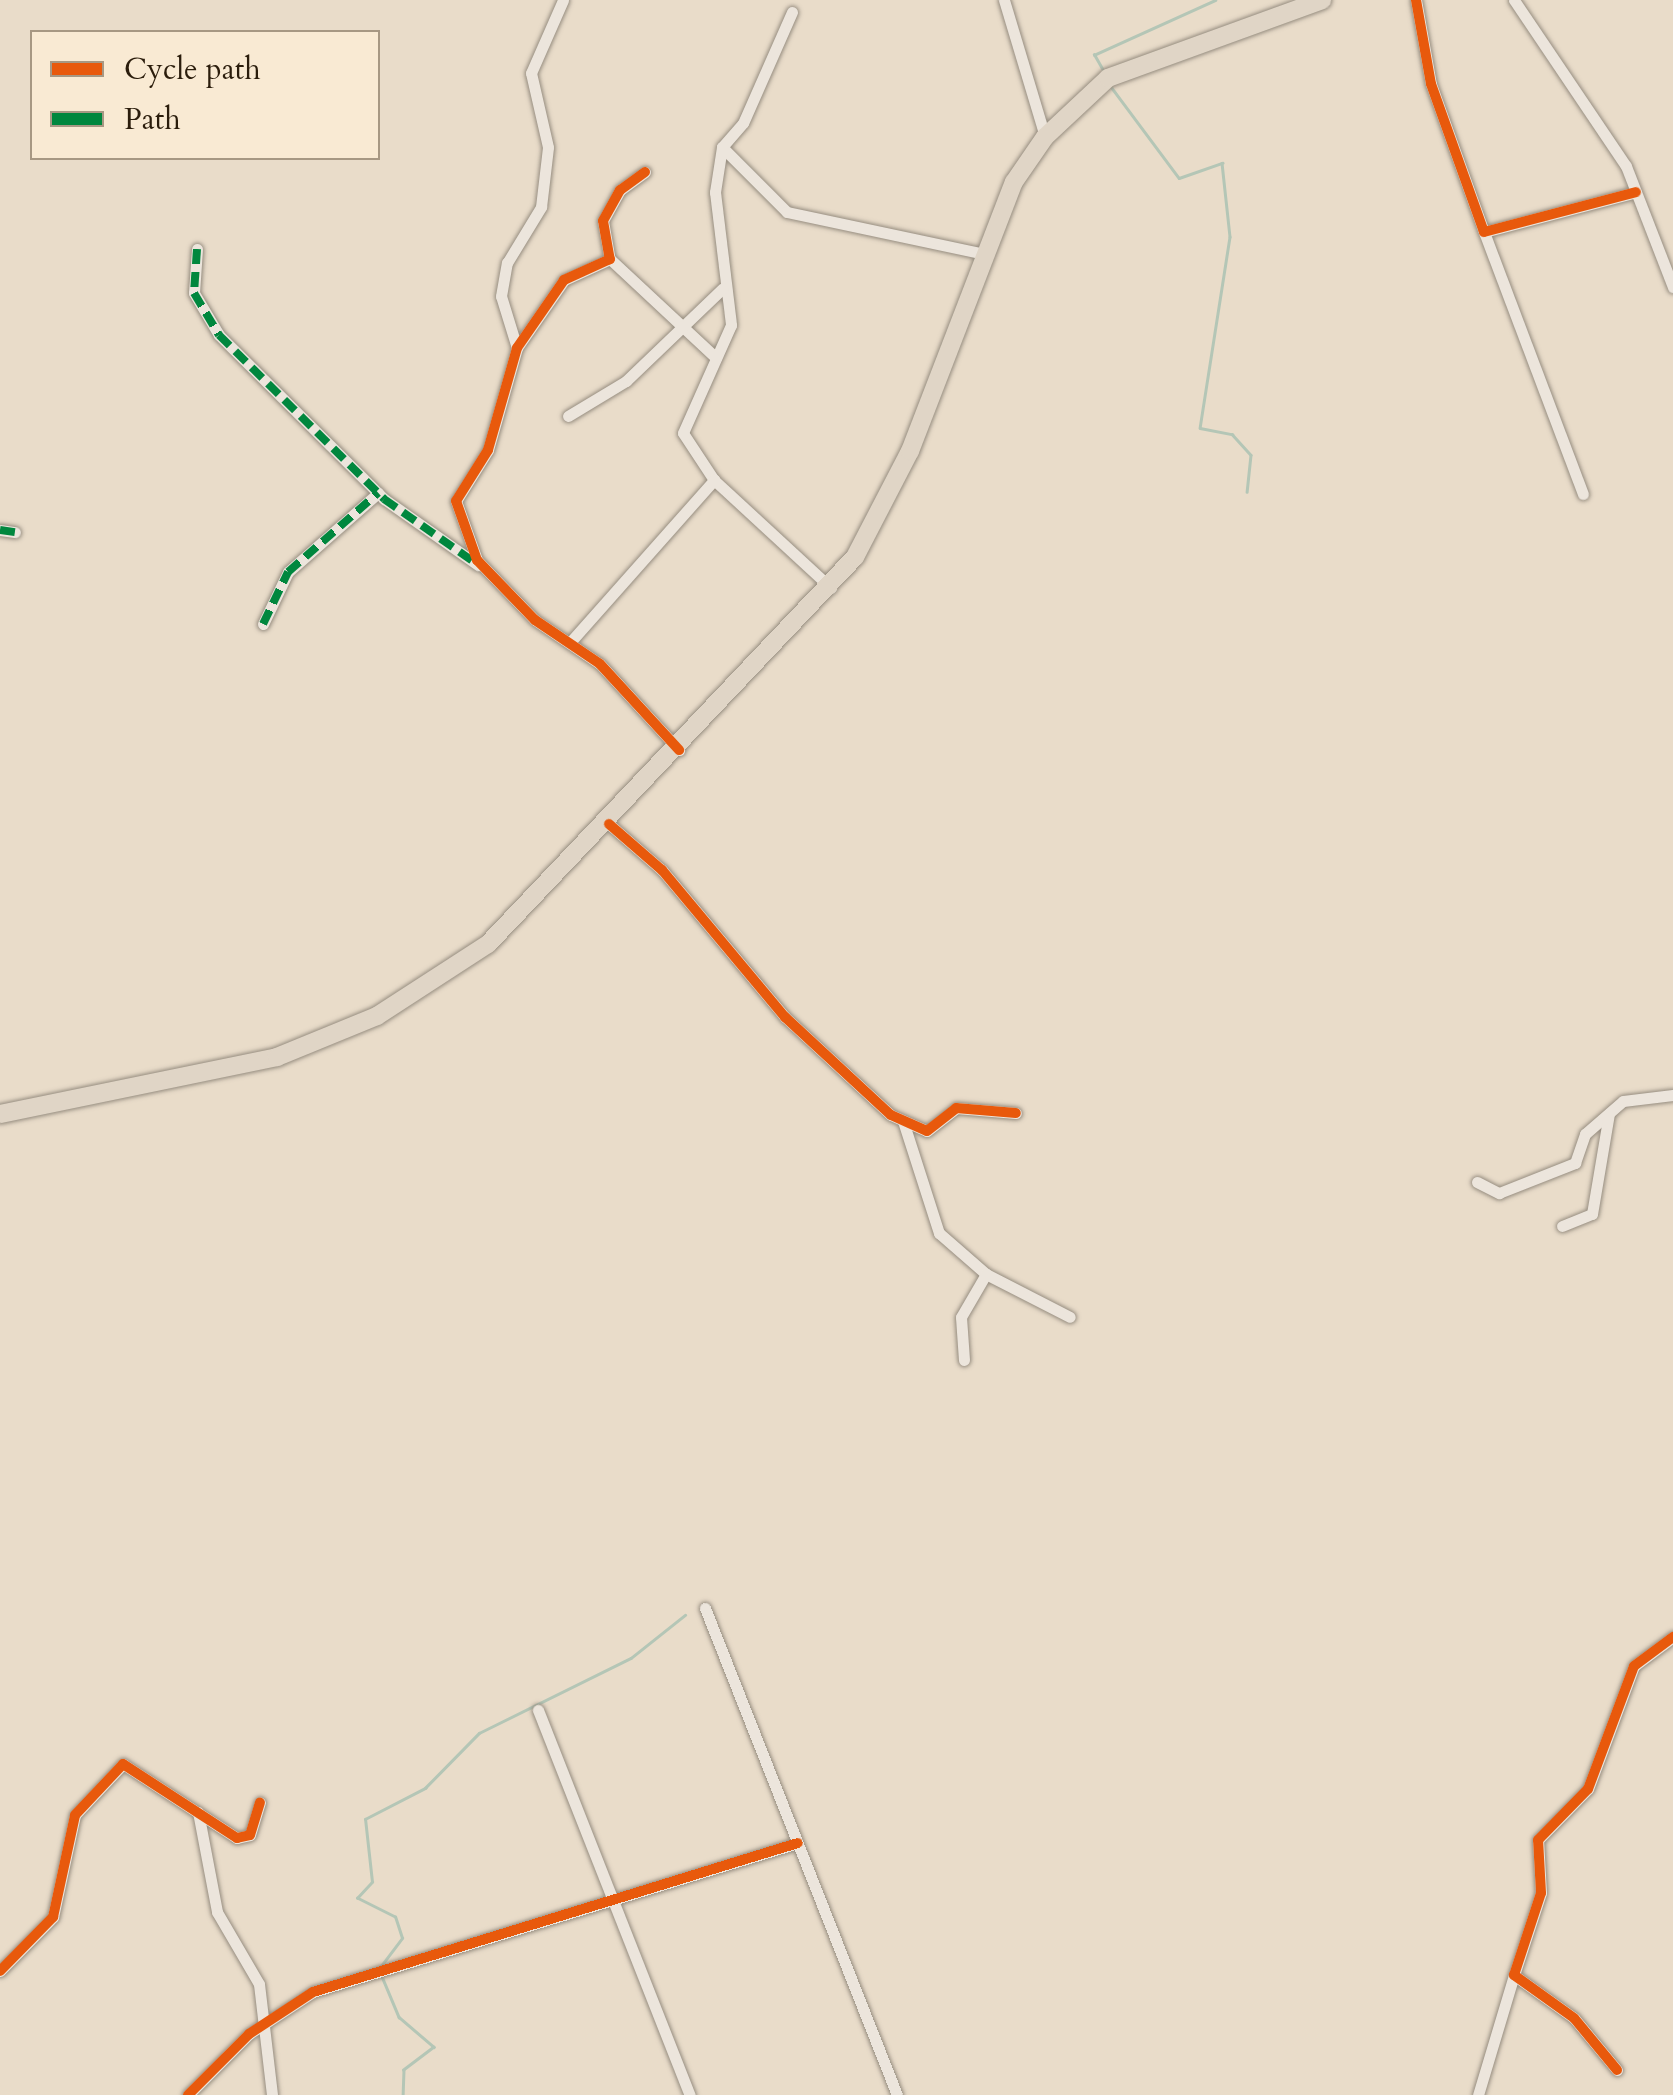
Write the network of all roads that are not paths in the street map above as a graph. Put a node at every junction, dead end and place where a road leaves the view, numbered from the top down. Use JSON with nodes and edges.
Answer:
{"nodes":[{"id":1,"x":562,"y":0,"type":"edge"},
{"id":2,"x":1004,"y":0,"type":"edge"},
{"id":3,"x":1322,"y":0,"type":"edge"},
{"id":4,"x":1416,"y":0,"type":"edge"},
{"id":5,"x":1514,"y":0,"type":"edge"},
{"id":6,"x":792,"y":12,"type":"dead end"},
{"id":7,"x":1045,"y":137,"type":"junction"},
{"id":8,"x":722,"y":147,"type":"junction"},
{"id":9,"x":645,"y":172,"type":"dead end"},
{"id":10,"x":1636,"y":192,"type":"junction"},
{"id":11,"x":1484,"y":232,"type":"junction"},
{"id":12,"x":197,"y":249,"type":"dead end"},
{"id":13,"x":985,"y":254,"type":"junction"},
{"id":14,"x":610,"y":259,"type":"junction"},
{"id":15,"x":1673,"y":287,"type":"edge"},
{"id":16,"x":723,"y":288,"type":"junction"},
{"id":17,"x":682,"y":334,"type":"junction"},
{"id":18,"x":517,"y":348,"type":"junction"},
{"id":19,"x":716,"y":358,"type":"junction"},
{"id":20,"x":568,"y":416,"type":"dead end"},
{"id":21,"x":714,"y":480,"type":"junction"},
{"id":22,"x":378,"y":494,"type":"junction"},
{"id":23,"x":1584,"y":494,"type":"dead end"},
{"id":24,"x":0,"y":530,"type":"edge"},
{"id":25,"x":15,"y":532,"type":"dead end"},
{"id":26,"x":478,"y":564,"type":"dead end"},
{"id":27,"x":831,"y":588,"type":"junction"},
{"id":28,"x":263,"y":624,"type":"dead end"},
{"id":29,"x":573,"y":639,"type":"junction"},
{"id":30,"x":678,"y":750,"type":"junction"},
{"id":31,"x":609,"y":824,"type":"junction"},
{"id":32,"x":1673,"y":1095,"type":"edge"},
{"id":33,"x":1016,"y":1113,"type":"dead end"},
{"id":34,"x":0,"y":1114,"type":"edge"},
{"id":35,"x":1609,"y":1114,"type":"junction"},
{"id":36,"x":903,"y":1121,"type":"junction"},
{"id":37,"x":1477,"y":1182,"type":"dead end"},
{"id":38,"x":1562,"y":1226,"type":"dead end"},
{"id":39,"x":986,"y":1274,"type":"junction"},
{"id":40,"x":1070,"y":1316,"type":"dead end"},
{"id":41,"x":964,"y":1360,"type":"dead end"},
{"id":42,"x":704,"y":1608,"type":"dead end"},
{"id":43,"x":1673,"y":1637,"type":"edge"},
{"id":44,"x":538,"y":1710,"type":"dead end"},
{"id":45,"x":260,"y":1803,"type":"dead end"},
{"id":46,"x":198,"y":1812,"type":"junction"},
{"id":47,"x":798,"y":1843,"type":"junction"},
{"id":48,"x":613,"y":1894,"type":"junction"},
{"id":49,"x":0,"y":1971,"type":"edge"},
{"id":50,"x":1514,"y":1975,"type":"junction"},
{"id":51,"x":266,"y":2022,"type":"junction"},
{"id":52,"x":1617,"y":2070,"type":"dead end"},
{"id":53,"x":188,"y":2095,"type":"edge"},
{"id":54,"x":272,"y":2095,"type":"edge"},
{"id":55,"x":690,"y":2095,"type":"edge"},
{"id":56,"x":897,"y":2095,"type":"edge"},
{"id":57,"x":1478,"y":2095,"type":"edge"}],
"edges":[{"from":1,"to":18,"type":"street"},
{"from":2,"to":7,"type":"street"},
{"from":3,"to":7,"type":"highway"},
{"from":4,"to":11,"type":"street"},
{"from":5,"to":10,"type":"street"},
{"from":6,"to":8,"type":"street"},
{"from":7,"to":13,"type":"highway"},
{"from":8,"to":13,"type":"street"},
{"from":8,"to":16,"type":"street"},
{"from":9,"to":14,"type":"street"},
{"from":10,"to":11,"type":"street"},
{"from":10,"to":15,"type":"street"},
{"from":11,"to":23,"type":"street"},
{"from":12,"to":22,"type":"street"},
{"from":13,"to":27,"type":"highway"},
{"from":14,"to":17,"type":"street"},
{"from":14,"to":18,"type":"street"},
{"from":16,"to":17,"type":"street"},
{"from":16,"to":19,"type":"street"},
{"from":17,"to":19,"type":"street"},
{"from":17,"to":20,"type":"street"},
{"from":18,"to":29,"type":"street"},
{"from":19,"to":21,"type":"street"},
{"from":21,"to":27,"type":"street"},
{"from":21,"to":29,"type":"street"},
{"from":22,"to":26,"type":"street"},
{"from":22,"to":28,"type":"street"},
{"from":24,"to":25,"type":"street"},
{"from":27,"to":30,"type":"highway"},
{"from":29,"to":30,"type":"street"},
{"from":30,"to":31,"type":"highway"},
{"from":31,"to":34,"type":"highway"},
{"from":31,"to":36,"type":"street"},
{"from":32,"to":35,"type":"street"},
{"from":33,"to":36,"type":"street"},
{"from":35,"to":37,"type":"street"},
{"from":35,"to":38,"type":"street"},
{"from":36,"to":39,"type":"street"},
{"from":39,"to":40,"type":"street"},
{"from":39,"to":41,"type":"street"},
{"from":42,"to":47,"type":"street"},
{"from":43,"to":50,"type":"street"},
{"from":44,"to":48,"type":"street"},
{"from":45,"to":46,"type":"street"},
{"from":46,"to":49,"type":"street"},
{"from":46,"to":51,"type":"street"},
{"from":47,"to":48,"type":"street"},
{"from":47,"to":56,"type":"street"},
{"from":48,"to":51,"type":"street"},
{"from":48,"to":55,"type":"street"},
{"from":50,"to":52,"type":"street"},
{"from":50,"to":57,"type":"street"},
{"from":51,"to":53,"type":"street"},
{"from":51,"to":54,"type":"street"}]}
